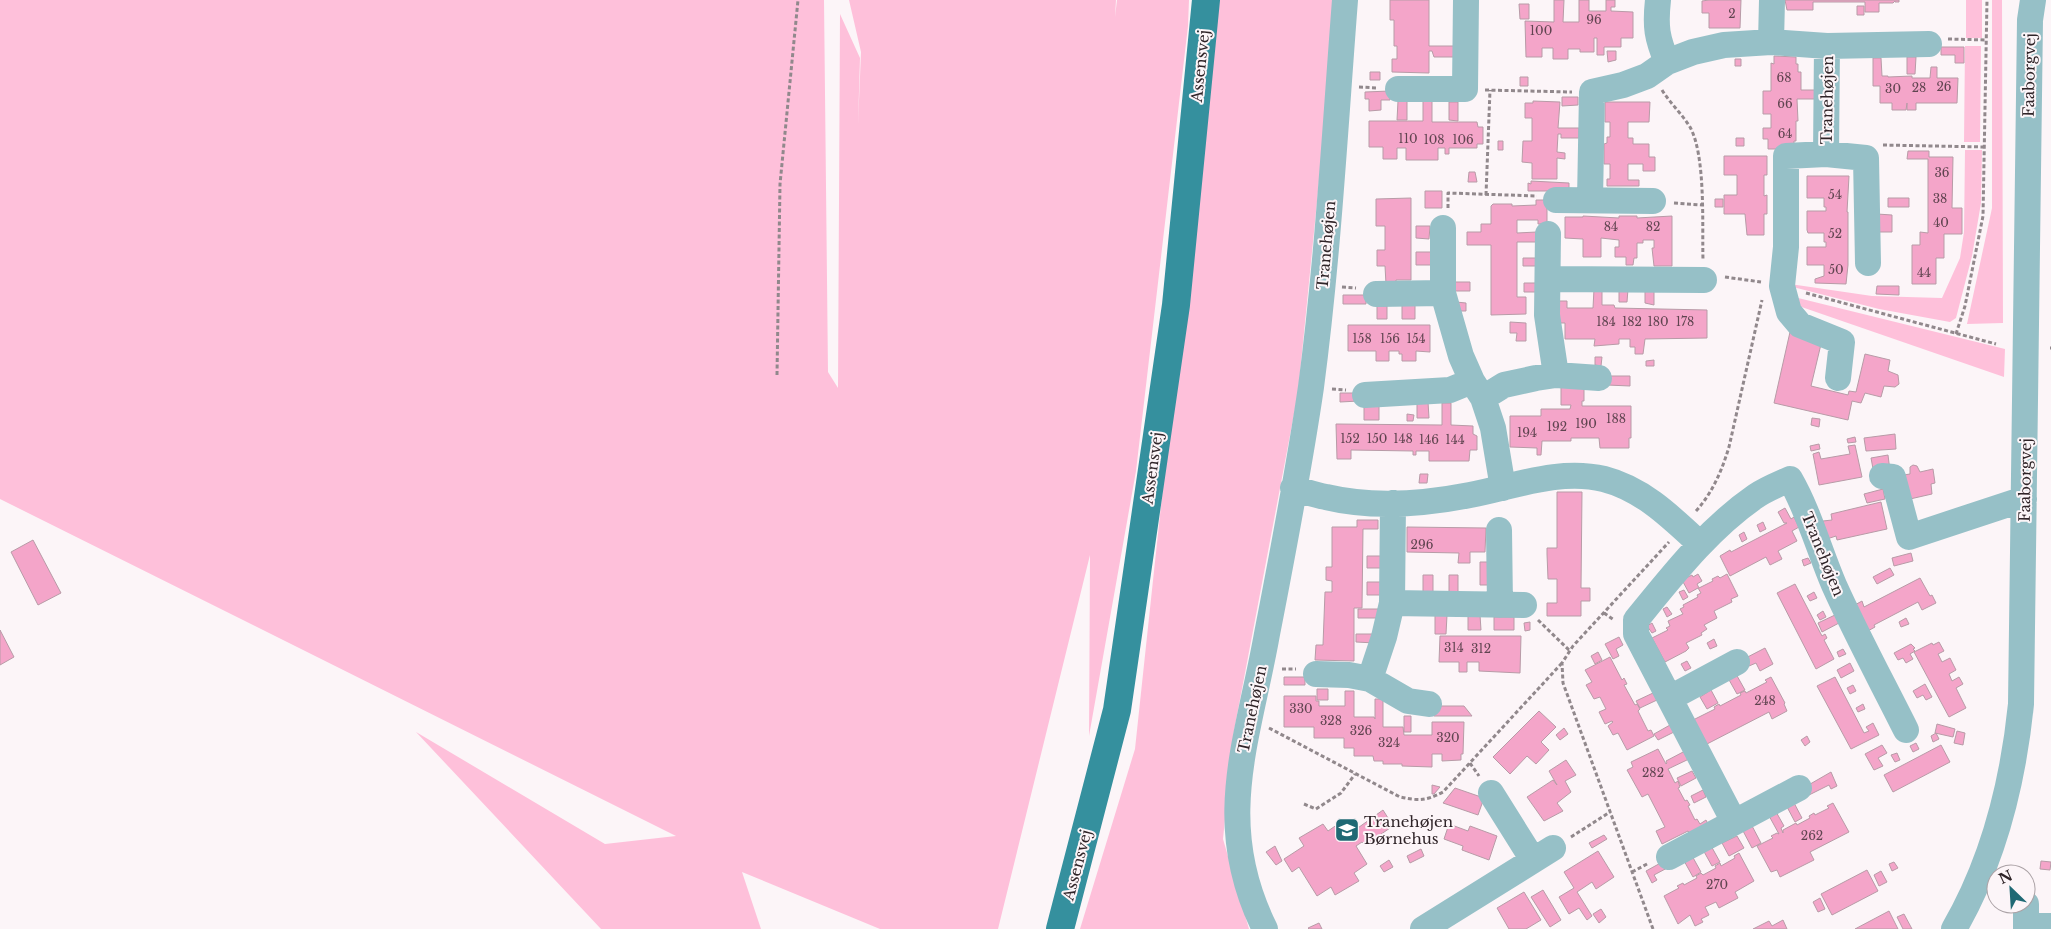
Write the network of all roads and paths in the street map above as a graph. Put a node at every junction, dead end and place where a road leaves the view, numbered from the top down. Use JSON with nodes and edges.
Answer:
{"nodes":[{"id":1,"x":798,"y":0,"type":"edge"},
{"id":2,"x":1206,"y":0,"type":"edge"},
{"id":3,"x":1346,"y":0,"type":"edge"},
{"id":4,"x":1466,"y":0,"type":"edge"},
{"id":5,"x":1658,"y":0,"type":"edge"},
{"id":6,"x":1772,"y":0,"type":"edge"},
{"id":7,"x":1987,"y":0,"type":"edge"},
{"id":8,"x":2030,"y":7,"type":"edge"},
{"id":9,"x":1987,"y":40,"type":"junction"},
{"id":10,"x":1771,"y":42,"type":"junction"},
{"id":11,"x":1928,"y":44,"type":"joint"},
{"id":12,"x":1827,"y":46,"type":"junction"},
{"id":13,"x":1660,"y":67,"type":"junction"},
{"id":14,"x":1339,"y":85,"type":"junction"},
{"id":15,"x":1398,"y":89,"type":"joint"},
{"id":16,"x":1477,"y":90,"type":"junction"},
{"id":17,"x":1592,"y":92,"type":"junction"},
{"id":18,"x":1986,"y":147,"type":"junction"},
{"id":19,"x":1826,"y":154,"type":"junction"},
{"id":20,"x":1866,"y":158,"type":"junction"},
{"id":21,"x":1486,"y":195,"type":"junction"},
{"id":22,"x":1556,"y":200,"type":"joint"},
{"id":23,"x":1590,"y":200,"type":"junction"},
{"id":24,"x":1653,"y":202,"type":"joint"},
{"id":25,"x":1702,"y":205,"type":"junction"},
{"id":26,"x":1443,"y":228,"type":"joint"},
{"id":27,"x":1548,"y":234,"type":"dead end"},
{"id":28,"x":1868,"y":263,"type":"dead end"},
{"id":29,"x":1704,"y":277,"type":"junction"},
{"id":30,"x":1548,"y":279,"type":"junction"},
{"id":31,"x":1766,"y":282,"type":"dead end"},
{"id":32,"x":1323,"y":287,"type":"junction"},
{"id":33,"x":1376,"y":294,"type":"joint"},
{"id":34,"x":1443,"y":294,"type":"junction"},
{"id":35,"x":1956,"y":334,"type":"dead end"},
{"id":36,"x":777,"y":375,"type":"dead end"},
{"id":37,"x":1556,"y":375,"type":"junction"},
{"id":38,"x":1600,"y":378,"type":"dead end"},
{"id":39,"x":1838,"y":378,"type":"dead end"},
{"id":40,"x":1310,"y":389,"type":"junction"},
{"id":41,"x":1477,"y":389,"type":"junction"},
{"id":42,"x":1365,"y":395,"type":"joint"},
{"id":43,"x":1882,"y":476,"type":"dead end"},
{"id":44,"x":1293,"y":488,"type":"junction"},
{"id":45,"x":1503,"y":488,"type":"junction"},
{"id":46,"x":2024,"y":499,"type":"junction"},
{"id":47,"x":1393,"y":504,"type":"junction"},
{"id":48,"x":1499,"y":530,"type":"dead end"},
{"id":49,"x":1700,"y":544,"type":"junction"},
{"id":50,"x":1392,"y":603,"type":"junction"},
{"id":51,"x":1512,"y":605,"type":"junction"},
{"id":52,"x":1570,"y":651,"type":"dead end"},
{"id":53,"x":1737,"y":662,"type":"dead end"},
{"id":54,"x":1562,"y":663,"type":"dead end"},
{"id":55,"x":1260,"y":669,"type":"junction"},
{"id":56,"x":1316,"y":674,"type":"joint"},
{"id":57,"x":1370,"y":679,"type":"junction"},
{"id":58,"x":1670,"y":698,"type":"junction"},
{"id":59,"x":1429,"y":704,"type":"dead end"},
{"id":60,"x":1250,"y":718,"type":"junction"},
{"id":61,"x":1906,"y":730,"type":"dead end"},
{"id":62,"x":1355,"y":774,"type":"junction"},
{"id":63,"x":1799,"y":788,"type":"dead end"},
{"id":64,"x":1491,"y":793,"type":"dead end"},
{"id":65,"x":1304,"y":804,"type":"dead end"},
{"id":66,"x":1610,"y":812,"type":"dead end"},
{"id":67,"x":1734,"y":822,"type":"junction"},
{"id":68,"x":1543,"y":854,"type":"junction"},
{"id":69,"x":1669,"y":857,"type":"dead end"},
{"id":70,"x":1060,"y":929,"type":"edge"},
{"id":71,"x":1265,"y":929,"type":"edge"},
{"id":72,"x":1424,"y":929,"type":"edge"},
{"id":73,"x":1954,"y":929,"type":"edge"}],
"edges":[{"from":1,"to":36,"type":"path"},
{"from":2,"to":70,"type":"main road","name":"Assensvej"},
{"from":3,"to":14,"type":"street","name":"Tranehøjen"},
{"from":4,"to":16,"type":"street"},
{"from":5,"to":13,"type":"street"},
{"from":6,"to":10,"type":"street"},
{"from":7,"to":9,"type":"path"},
{"from":8,"to":46,"type":"street","name":"Faaborgvej"},
{"from":9,"to":11,"type":"path"},
{"from":9,"to":18,"type":"path"},
{"from":10,"to":12,"type":"street","name":"Tranehøjen"},
{"from":10,"to":13,"type":"street","name":"Tranehøjen"},
{"from":11,"to":12,"type":"street","name":"Tranehøjen"},
{"from":12,"to":19,"type":"street","name":"Tranehøjen"},
{"from":13,"to":17,"type":"street","name":"Tranehøjen"},
{"from":13,"to":25,"type":"path"},
{"from":14,"to":15,"type":"path"},
{"from":14,"to":32,"type":"street","name":"Tranehøjen"},
{"from":15,"to":16,"type":"street"},
{"from":16,"to":17,"type":"path"},
{"from":16,"to":21,"type":"path"},
{"from":17,"to":23,"type":"street"},
{"from":18,"to":20,"type":"path"},
{"from":18,"to":35,"type":"path"},
{"from":19,"to":20,"type":"street","name":"Tranehøjen"},
{"from":19,"to":39,"type":"street","name":"Tranehøjen"},
{"from":20,"to":28,"type":"street"},
{"from":21,"to":22,"type":"path"},
{"from":21,"to":26,"type":"path"},
{"from":22,"to":23,"type":"street"},
{"from":23,"to":24,"type":"street"},
{"from":24,"to":25,"type":"path"},
{"from":25,"to":29,"type":"path"},
{"from":26,"to":34,"type":"street"},
{"from":27,"to":30,"type":"street"},
{"from":29,"to":30,"type":"street"},
{"from":29,"to":31,"type":"path"},
{"from":30,"to":37,"type":"street"},
{"from":32,"to":33,"type":"path"},
{"from":32,"to":40,"type":"street","name":"Tranehøjen"},
{"from":33,"to":34,"type":"street"},
{"from":34,"to":41,"type":"street"},
{"from":37,"to":38,"type":"street"},
{"from":37,"to":41,"type":"street"},
{"from":40,"to":42,"type":"path"},
{"from":40,"to":44,"type":"street","name":"Tranehøjen"},
{"from":41,"to":42,"type":"street"},
{"from":41,"to":45,"type":"street"},
{"from":43,"to":46,"type":"street"},
{"from":44,"to":47,"type":"street"},
{"from":44,"to":55,"type":"street","name":"Tranehøjen"},
{"from":45,"to":47,"type":"street"},
{"from":45,"to":49,"type":"street"},
{"from":46,"to":73,"type":"street","name":"Faaborgvej"},
{"from":47,"to":50,"type":"street"},
{"from":48,"to":51,"type":"street"},
{"from":49,"to":58,"type":"street","name":"Tranehøjen"},
{"from":49,"to":61,"type":"street","name":"Tranehøjen"},
{"from":50,"to":51,"type":"street"},
{"from":50,"to":57,"type":"street"},
{"from":51,"to":52,"type":"path"},
{"from":53,"to":58,"type":"street"},
{"from":54,"to":62,"type":"path"},
{"from":55,"to":56,"type":"path"},
{"from":55,"to":60,"type":"street","name":"Tranehøjen"},
{"from":56,"to":57,"type":"street"},
{"from":57,"to":59,"type":"street"},
{"from":58,"to":67,"type":"street","name":"Tranehøjen"},
{"from":60,"to":62,"type":"path"},
{"from":60,"to":71,"type":"street","name":"Tranehøjen"},
{"from":62,"to":65,"type":"path"},
{"from":63,"to":67,"type":"street"},
{"from":64,"to":68,"type":"street"},
{"from":66,"to":68,"type":"path"},
{"from":67,"to":69,"type":"street"},
{"from":68,"to":72,"type":"street"}]}
